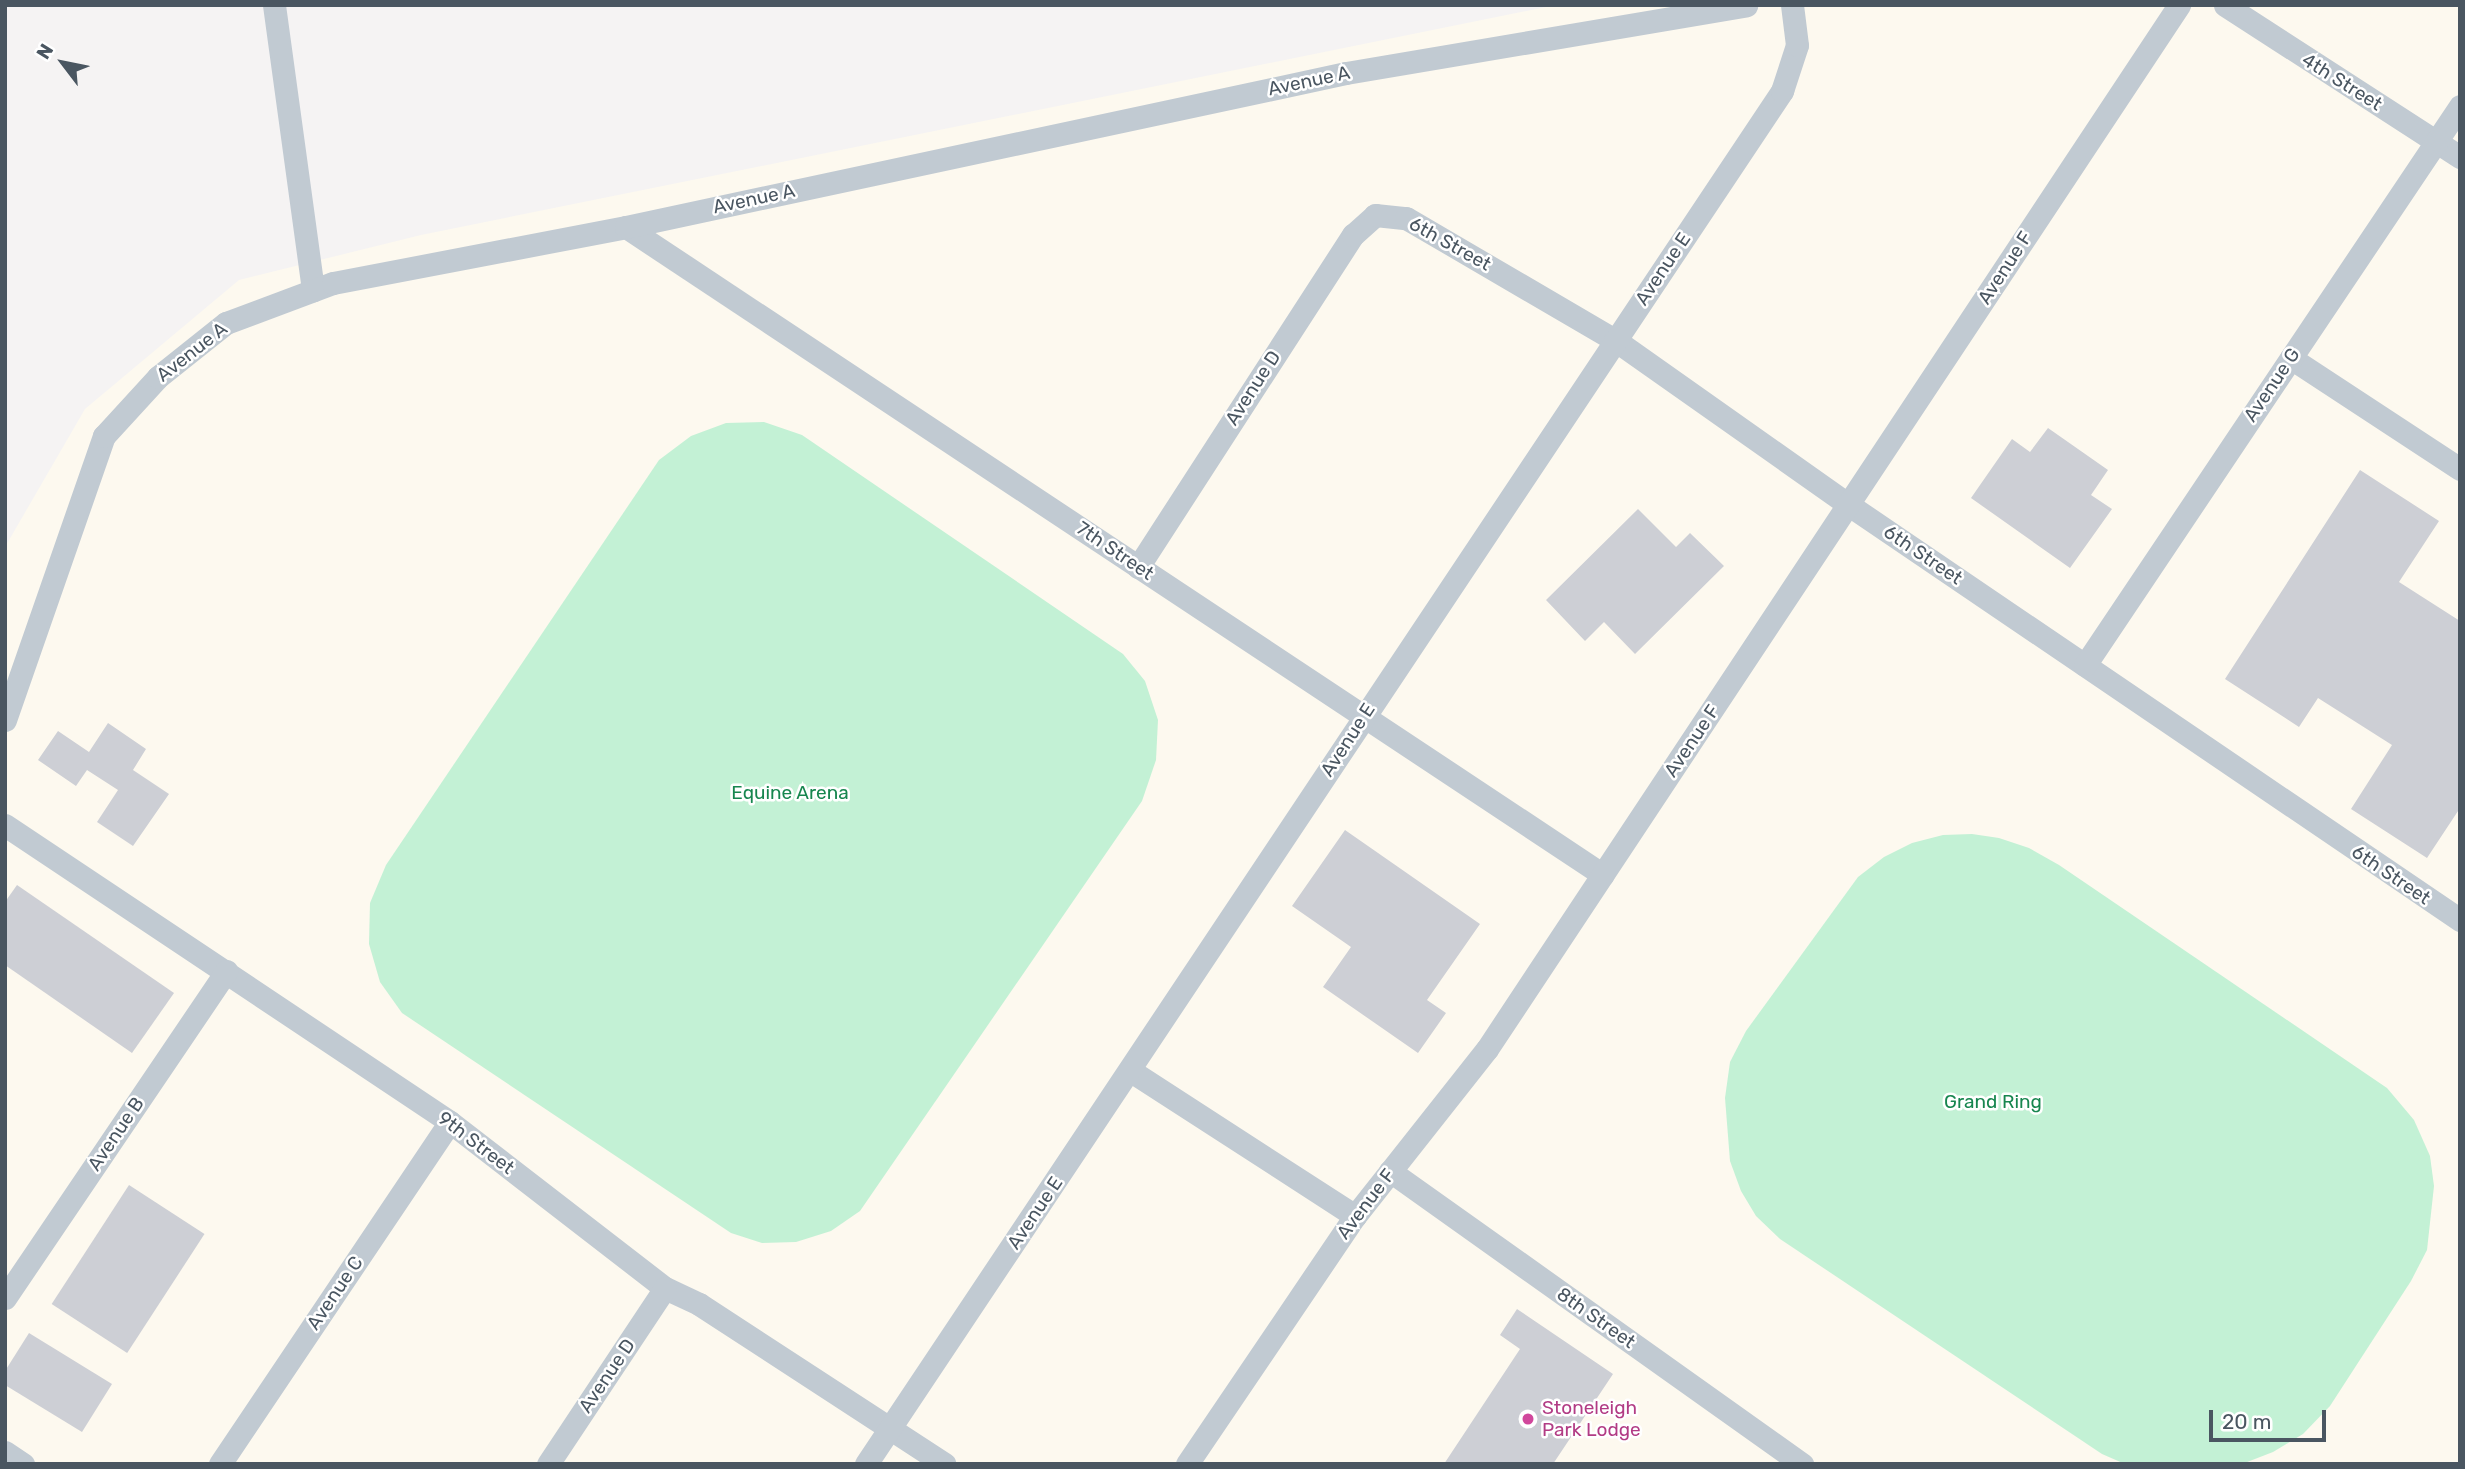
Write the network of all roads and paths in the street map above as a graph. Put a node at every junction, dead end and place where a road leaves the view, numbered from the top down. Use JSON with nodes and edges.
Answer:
{"nodes":[{"id":1,"x":274,"y":5,"type":"edge"},
{"id":2,"x":1746,"y":5,"type":"edge"},
{"id":3,"x":1791,"y":5,"type":"edge"},
{"id":4,"x":2179,"y":5,"type":"edge"},
{"id":5,"x":2224,"y":5,"type":"edge"},
{"id":6,"x":2460,"y":106,"type":"edge"},
{"id":7,"x":2436,"y":142,"type":"junction"},
{"id":8,"x":2460,"y":157,"type":"edge"},
{"id":9,"x":1375,"y":215,"type":"joint"},
{"id":10,"x":626,"y":227,"type":"junction"},
{"id":11,"x":313,"y":290,"type":"junction"},
{"id":12,"x":1615,"y":340,"type":"junction"},
{"id":13,"x":2291,"y":358,"type":"junction"},
{"id":14,"x":2460,"y":470,"type":"edge"},
{"id":15,"x":1849,"y":505,"type":"junction"},
{"id":16,"x":1138,"y":567,"type":"junction"},
{"id":17,"x":2085,"y":665,"type":"junction"},
{"id":18,"x":1364,"y":715,"type":"junction"},
{"id":19,"x":5,"y":720,"type":"edge"},
{"id":20,"x":5,"y":825,"type":"edge"},
{"id":21,"x":1603,"y":875,"type":"junction"},
{"id":22,"x":2460,"y":920,"type":"edge"},
{"id":23,"x":226,"y":971,"type":"junction"},
{"id":24,"x":1131,"y":1071,"type":"junction"},
{"id":25,"x":450,"y":1122,"type":"junction"},
{"id":26,"x":1390,"y":1171,"type":"junction"},
{"id":27,"x":1354,"y":1216,"type":"junction"},
{"id":28,"x":665,"y":1289,"type":"junction"},
{"id":29,"x":5,"y":1298,"type":"edge"},
{"id":30,"x":890,"y":1428,"type":"junction"},
{"id":31,"x":5,"y":1452,"type":"edge"},
{"id":32,"x":23,"y":1464,"type":"edge"},
{"id":33,"x":220,"y":1464,"type":"edge"},
{"id":34,"x":548,"y":1464,"type":"edge"},
{"id":35,"x":866,"y":1464,"type":"edge"},
{"id":36,"x":944,"y":1464,"type":"edge"},
{"id":37,"x":1186,"y":1464,"type":"edge"},
{"id":38,"x":1802,"y":1464,"type":"edge"}],
"edges":[{"from":1,"to":11,"type":"lane"},
{"from":2,"to":10,"type":"lane","name":"Avenue A"},
{"from":3,"to":12,"type":"lane","name":"Avenue E"},
{"from":4,"to":15,"type":"lane","name":"Avenue F"},
{"from":5,"to":7,"type":"lane","name":"4th Street"},
{"from":6,"to":7,"type":"lane","name":"Avenue G"},
{"from":7,"to":8,"type":"lane","name":"4th Street"},
{"from":7,"to":13,"type":"lane","name":"Avenue G"},
{"from":9,"to":12,"type":"lane","name":"6th Street"},
{"from":9,"to":16,"type":"lane","name":"Avenue D"},
{"from":10,"to":11,"type":"lane","name":"Avenue A"},
{"from":10,"to":16,"type":"lane","name":"7th Street"},
{"from":11,"to":19,"type":"lane","name":"Avenue A"},
{"from":12,"to":15,"type":"lane","name":"6th Street"},
{"from":12,"to":18,"type":"lane","name":"Avenue E"},
{"from":13,"to":14,"type":"lane"},
{"from":13,"to":17,"type":"lane","name":"Avenue G"},
{"from":15,"to":17,"type":"lane","name":"6th Street"},
{"from":15,"to":21,"type":"lane","name":"Avenue F"},
{"from":16,"to":18,"type":"lane","name":"7th Street"},
{"from":17,"to":22,"type":"lane","name":"6th Street"},
{"from":18,"to":21,"type":"lane","name":"7th Street"},
{"from":18,"to":24,"type":"lane","name":"Avenue E"},
{"from":20,"to":23,"type":"lane","name":"9th Street"},
{"from":21,"to":26,"type":"lane","name":"Avenue F"},
{"from":23,"to":25,"type":"lane","name":"9th Street"},
{"from":23,"to":29,"type":"lane","name":"Avenue B"},
{"from":24,"to":27,"type":"lane"},
{"from":24,"to":30,"type":"lane","name":"Avenue E"},
{"from":25,"to":28,"type":"lane","name":"9th Street"},
{"from":25,"to":33,"type":"lane","name":"Avenue C"},
{"from":26,"to":27,"type":"lane","name":"Avenue F"},
{"from":26,"to":38,"type":"lane","name":"8th Street"},
{"from":27,"to":37,"type":"lane","name":"Avenue F"},
{"from":28,"to":30,"type":"lane","name":"9th Street"},
{"from":28,"to":34,"type":"lane","name":"Avenue D"},
{"from":30,"to":35,"type":"lane","name":"Avenue E"},
{"from":30,"to":36,"type":"lane","name":"9th Street"},
{"from":31,"to":32,"type":"lane"}]}
